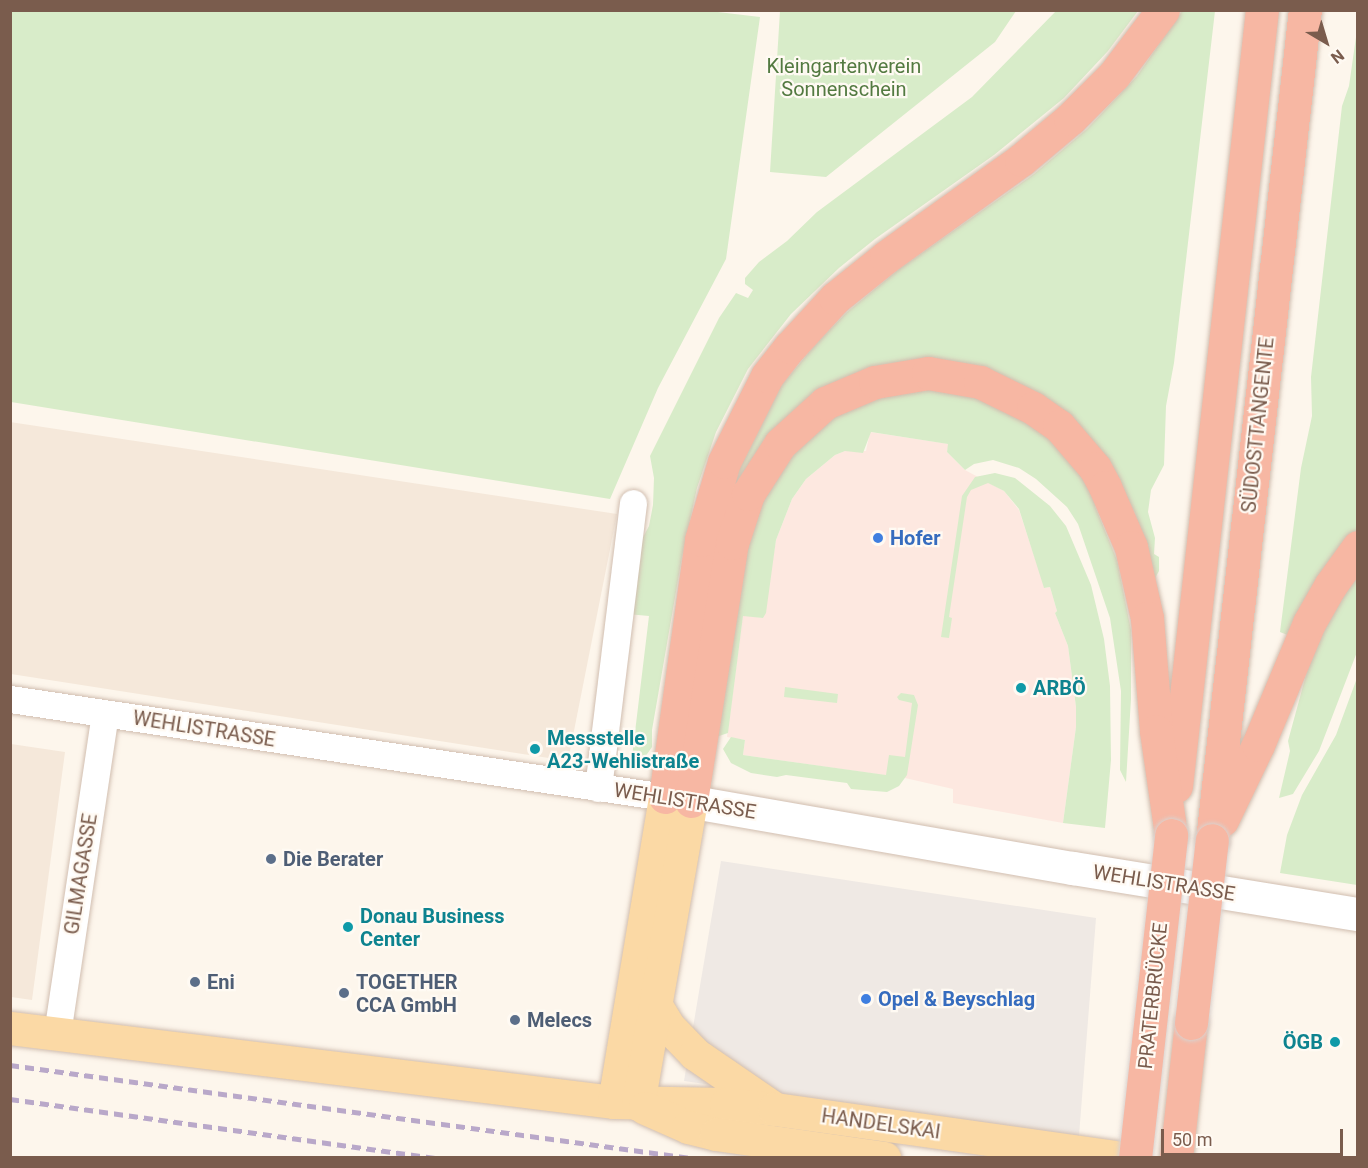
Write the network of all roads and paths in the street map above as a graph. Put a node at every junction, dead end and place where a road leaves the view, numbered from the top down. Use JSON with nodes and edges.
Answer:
{"nodes":[{"id":1,"x":1163,"y":10,"type":"edge"},
{"id":2,"x":1262,"y":10,"type":"edge"},
{"id":3,"x":1305,"y":10,"type":"edge"},
{"id":4,"x":633,"y":503,"type":"dead end"},
{"id":5,"x":1358,"y":547,"type":"edge"},
{"id":6,"x":10,"y":699,"type":"edge"},
{"id":7,"x":105,"y":714,"type":"junction"},
{"id":8,"x":598,"y":788,"type":"junction"},
{"id":9,"x":678,"y":799,"type":"junction"},
{"id":10,"x":1171,"y":835,"type":"junction"},
{"id":11,"x":1212,"y":840,"type":"junction"},
{"id":12,"x":1358,"y":914,"type":"edge"},
{"id":13,"x":655,"y":1004,"type":"junction"},
{"id":14,"x":10,"y":1028,"type":"edge"},
{"id":15,"x":57,"y":1034,"type":"junction"},
{"id":16,"x":626,"y":1103,"type":"junction"},
{"id":17,"x":774,"y":1109,"type":"junction"},
{"id":18,"x":884,"y":1158,"type":"edge"},
{"id":19,"x":1123,"y":1158,"type":"edge"},
{"id":20,"x":1135,"y":1158,"type":"edge"},
{"id":21,"x":1176,"y":1158,"type":"edge"}],
"edges":[{"from":1,"to":9,"type":"highway"},
{"from":2,"to":10,"type":"highway"},
{"from":3,"to":11,"type":"highway","name":"SÜDOSTTANGENTE"},
{"from":4,"to":8,"type":"street"},
{"from":5,"to":11,"type":"highway"},
{"from":6,"to":7,"type":"street","name":"WEHLISTRASSE"},
{"from":7,"to":8,"type":"street","name":"WEHLISTRASSE"},
{"from":7,"to":15,"type":"street","name":"GILMAGASSE"},
{"from":8,"to":9,"type":"street","name":"WEHLISTRASSE"},
{"from":9,"to":10,"type":"highway"},
{"from":9,"to":12,"type":"street","name":"WEHLISTRASSE"},
{"from":9,"to":13,"type":"main road"},
{"from":9,"to":16,"type":"main road"},
{"from":10,"to":20,"type":"highway","name":"PRATERBRÜCKE","bridge":true},
{"from":11,"to":21,"type":"highway","name":"PRATERBRÜCKE","bridge":true},
{"from":13,"to":16,"type":"main road"},
{"from":13,"to":17,"type":"main road"},
{"from":14,"to":15,"type":"main road","name":"HANDELSKAI"},
{"from":15,"to":16,"type":"main road","name":"HANDELSKAI"},
{"from":16,"to":17,"type":"main road","name":"HANDELSKAI"},
{"from":16,"to":18,"type":"main road","name":"HANDELSKAI"},
{"from":17,"to":19,"type":"main road","name":"HANDELSKAI"}]}
